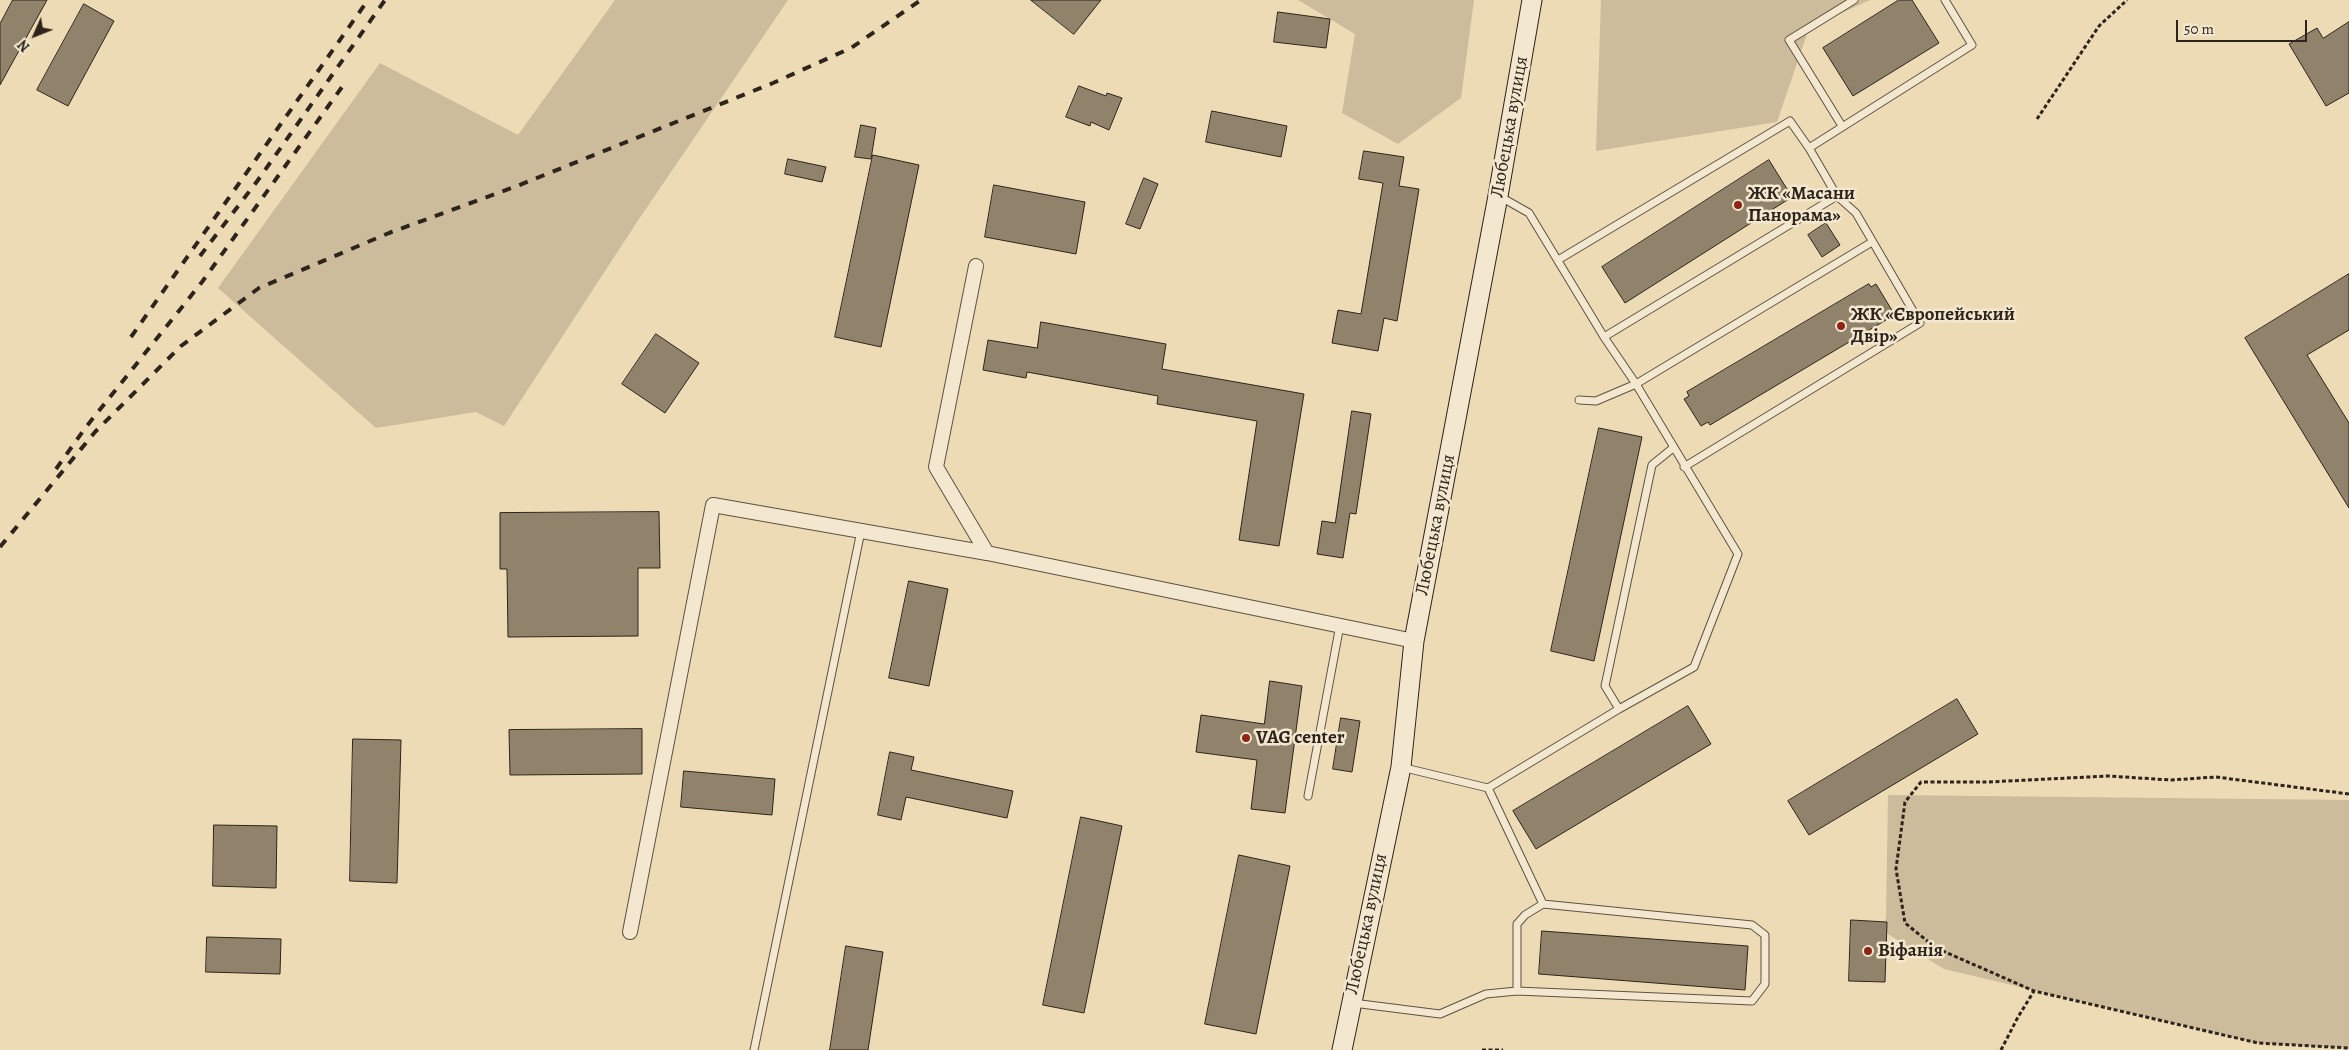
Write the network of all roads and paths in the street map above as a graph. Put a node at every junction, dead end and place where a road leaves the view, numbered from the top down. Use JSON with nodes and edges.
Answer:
{"nodes":[{"id":1,"x":1532,"y":0,"type":"edge"},
{"id":2,"x":1854,"y":0,"type":"edge"},
{"id":3,"x":1945,"y":0,"type":"edge"},
{"id":4,"x":2127,"y":0,"type":"edge"},
{"id":5,"x":2037,"y":118,"type":"dead end"},
{"id":6,"x":1842,"y":126,"type":"junction"},
{"id":7,"x":1809,"y":148,"type":"junction"},
{"id":8,"x":1498,"y":196,"type":"junction"},
{"id":9,"x":1837,"y":196,"type":"junction"},
{"id":10,"x":1872,"y":242,"type":"junction"},
{"id":11,"x":1558,"y":260,"type":"junction"},
{"id":12,"x":976,"y":266,"type":"dead end"},
{"id":13,"x":1604,"y":336,"type":"junction"},
{"id":14,"x":1636,"y":384,"type":"junction"},
{"id":15,"x":1579,"y":400,"type":"dead end"},
{"id":16,"x":1672,"y":448,"type":"junction"},
{"id":17,"x":1684,"y":467,"type":"junction"},
{"id":18,"x":861,"y":531,"type":"junction"},
{"id":19,"x":987,"y":553,"type":"junction"},
{"id":20,"x":1340,"y":626,"type":"junction"},
{"id":21,"x":1414,"y":641,"type":"junction"},
{"id":22,"x":1619,"y":709,"type":"junction"},
{"id":23,"x":1401,"y":767,"type":"junction"},
{"id":24,"x":1488,"y":788,"type":"junction"},
{"id":25,"x":2349,"y":794,"type":"edge"},
{"id":26,"x":1308,"y":796,"type":"dead end"},
{"id":27,"x":1543,"y":904,"type":"junction"},
{"id":28,"x":630,"y":932,"type":"dead end"},
{"id":29,"x":1517,"y":991,"type":"junction"},
{"id":30,"x":2034,"y":991,"type":"junction"},
{"id":31,"x":1350,"y":1002,"type":"junction"},
{"id":32,"x":2349,"y":1048,"type":"edge"},
{"id":33,"x":754,"y":1050,"type":"edge"},
{"id":34,"x":1342,"y":1050,"type":"edge"},
{"id":35,"x":1482,"y":1050,"type":"edge"},
{"id":36,"x":1503,"y":1050,"type":"edge"},
{"id":37,"x":2000,"y":1050,"type":"edge"}],
"edges":[{"from":1,"to":8,"type":"main road","name":"Любецька вулиця"},
{"from":2,"to":6,"type":"lane"},
{"from":3,"to":6,"type":"lane"},
{"from":4,"to":5,"type":"path"},
{"from":6,"to":7,"type":"lane"},
{"from":7,"to":9,"type":"lane"},
{"from":7,"to":11,"type":"lane"},
{"from":8,"to":11,"type":"lane"},
{"from":8,"to":21,"type":"main road","name":"Любецька вулиця"},
{"from":9,"to":10,"type":"lane"},
{"from":9,"to":13,"type":"lane"},
{"from":10,"to":14,"type":"lane"},
{"from":10,"to":17,"type":"lane"},
{"from":11,"to":13,"type":"lane"},
{"from":12,"to":19,"type":"street"},
{"from":13,"to":14,"type":"lane"},
{"from":14,"to":15,"type":"lane"},
{"from":14,"to":16,"type":"lane"},
{"from":16,"to":17,"type":"lane"},
{"from":16,"to":22,"type":"lane"},
{"from":17,"to":22,"type":"lane"},
{"from":18,"to":19,"type":"street"},
{"from":18,"to":28,"type":"street"},
{"from":18,"to":33,"type":"lane"},
{"from":19,"to":20,"type":"street"},
{"from":20,"to":21,"type":"street"},
{"from":20,"to":26,"type":"lane"},
{"from":21,"to":23,"type":"main road","name":"Любецька вулиця"},
{"from":22,"to":24,"type":"lane"},
{"from":23,"to":24,"type":"lane"},
{"from":23,"to":31,"type":"main road","name":"Любецька вулиця"},
{"from":24,"to":27,"type":"lane"},
{"from":25,"to":30,"type":"path"},
{"from":27,"to":29,"type":"lane"},
{"from":27,"to":29,"type":"lane"},
{"from":29,"to":31,"type":"lane"},
{"from":30,"to":32,"type":"path"},
{"from":30,"to":37,"type":"path"},
{"from":31,"to":34,"type":"main road","name":"Любецька вулиця"},
{"from":35,"to":36,"type":"path"}]}
